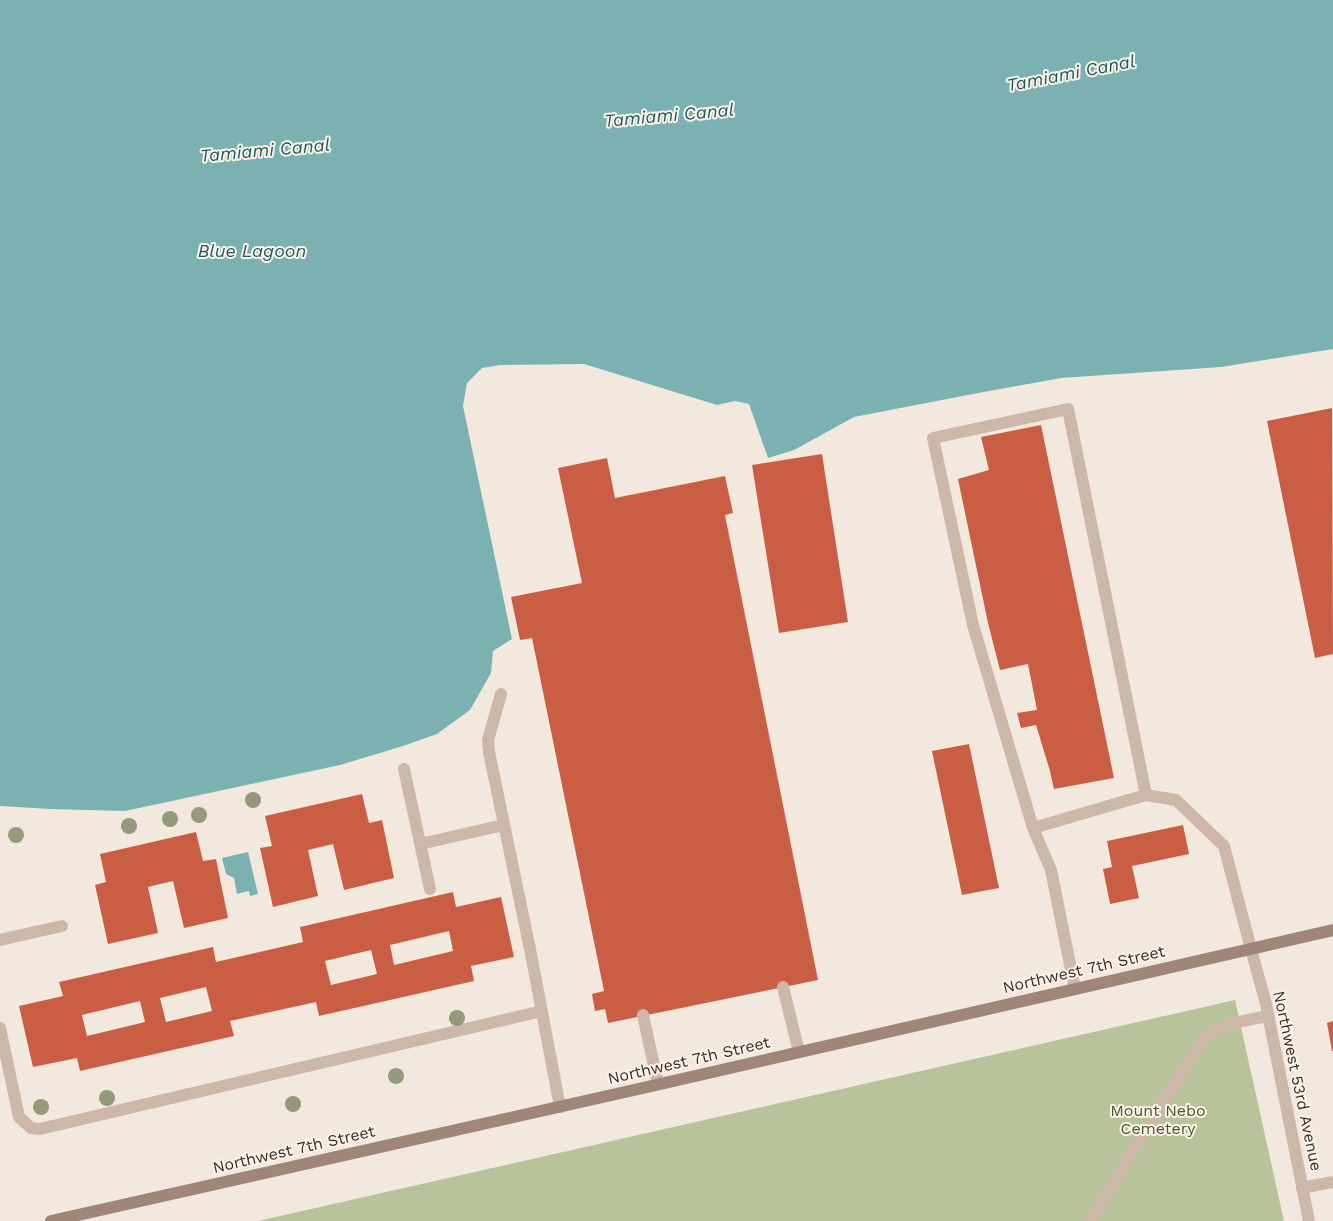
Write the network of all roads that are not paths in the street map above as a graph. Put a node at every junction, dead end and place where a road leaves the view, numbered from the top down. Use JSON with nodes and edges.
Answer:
{"nodes":[{"id":1,"x":501,"y":694,"type":"dead end"},
{"id":2,"x":404,"y":769,"type":"dead end"},
{"id":3,"x":1146,"y":795,"type":"junction"},
{"id":4,"x":504,"y":825,"type":"junction"},
{"id":5,"x":1033,"y":828,"type":"junction"},
{"id":6,"x":420,"y":844,"type":"junction"},
{"id":7,"x":430,"y":889,"type":"dead end"},
{"id":8,"x":62,"y":926,"type":"dead end"},
{"id":9,"x":1333,"y":930,"type":"edge"},
{"id":10,"x":0,"y":940,"type":"edge"},
{"id":11,"x":1251,"y":949,"type":"junction"},
{"id":12,"x":783,"y":987,"type":"dead end"},
{"id":13,"x":1075,"y":989,"type":"junction"},
{"id":14,"x":542,"y":1011,"type":"junction"},
{"id":15,"x":643,"y":1016,"type":"dead end"},
{"id":16,"x":1268,"y":1016,"type":"junction"},
{"id":17,"x":0,"y":1028,"type":"edge"},
{"id":18,"x":800,"y":1052,"type":"junction"},
{"id":19,"x":658,"y":1084,"type":"junction"},
{"id":20,"x":560,"y":1107,"type":"junction"},
{"id":21,"x":1333,"y":1182,"type":"edge"},
{"id":22,"x":1302,"y":1188,"type":"junction"},
{"id":23,"x":51,"y":1221,"type":"edge"},
{"id":24,"x":1090,"y":1221,"type":"edge"},
{"id":25,"x":1309,"y":1221,"type":"edge"}],
"edges":[{"from":1,"to":4,"type":"street"},
{"from":2,"to":6,"type":"street"},
{"from":3,"to":5,"type":"street"},
{"from":3,"to":5,"type":"street"},
{"from":3,"to":11,"type":"street","name":"Northwest 53rd Avenue"},
{"from":4,"to":6,"type":"street"},
{"from":4,"to":14,"type":"street"},
{"from":5,"to":13,"type":"street"},
{"from":6,"to":7,"type":"street"},
{"from":8,"to":10,"type":"street"},
{"from":9,"to":11,"type":"main road","name":"Northwest 7th Street"},
{"from":11,"to":13,"type":"main road","name":"Northwest 7th Street"},
{"from":11,"to":16,"type":"street","name":"Northwest 53rd Avenue"},
{"from":12,"to":18,"type":"street"},
{"from":13,"to":18,"type":"main road","name":"Northwest 7th Street"},
{"from":14,"to":17,"type":"street"},
{"from":14,"to":20,"type":"street"},
{"from":15,"to":19,"type":"street"},
{"from":16,"to":22,"type":"street","name":"Northwest 53rd Avenue"},
{"from":16,"to":24,"type":"street"},
{"from":18,"to":19,"type":"main road","name":"Northwest 7th Street"},
{"from":19,"to":20,"type":"main road","name":"Northwest 7th Street"},
{"from":20,"to":23,"type":"main road","name":"Northwest 7th Street"},
{"from":21,"to":22,"type":"street"},
{"from":22,"to":25,"type":"street","name":"Northwest 53rd Avenue"}]}
